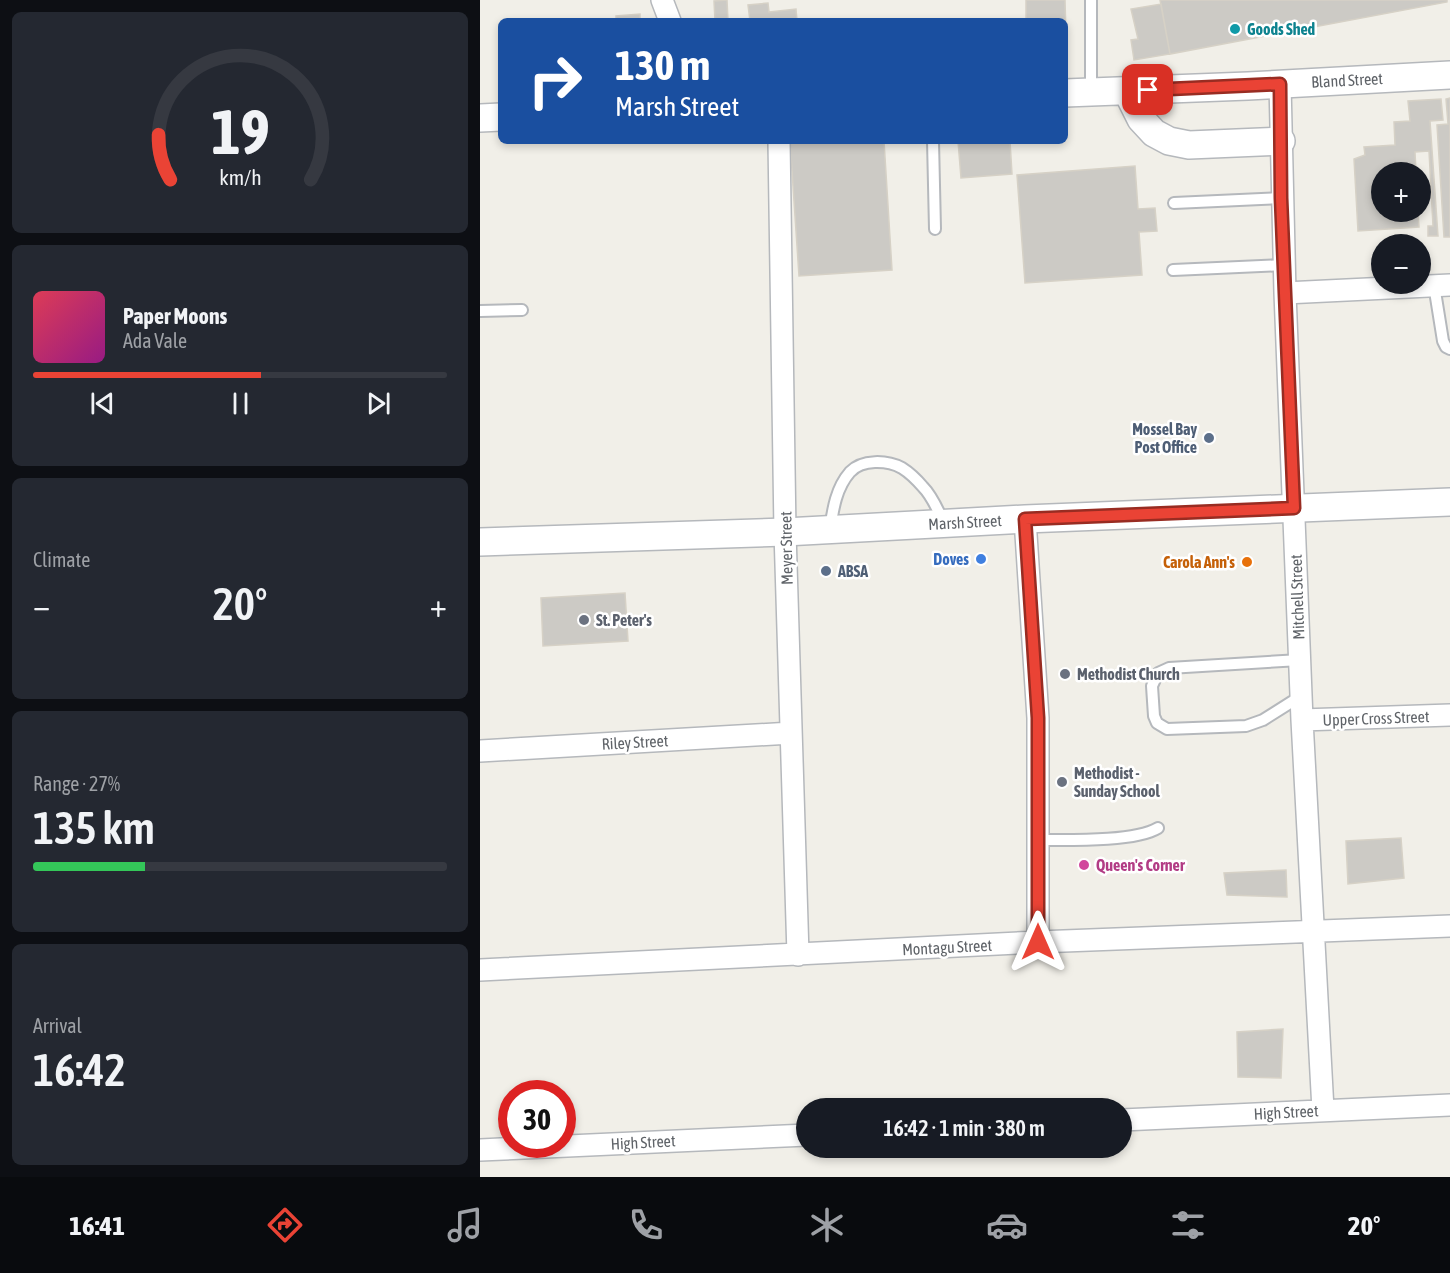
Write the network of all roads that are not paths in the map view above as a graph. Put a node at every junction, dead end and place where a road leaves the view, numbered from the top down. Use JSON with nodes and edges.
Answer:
{"nodes":[{"id":1,"x":662,"y":0,"type":"edge"},
{"id":2,"x":1092,"y":0,"type":"edge"},
{"id":3,"x":669,"y":18,"type":"edge"},
{"id":4,"x":1450,"y":75,"type":"edge"},
{"id":5,"x":1280,"y":84,"type":"junction"},
{"id":6,"x":1127,"y":91,"type":"junction"},
{"id":7,"x":1078,"y":92,"type":"edge"},
{"id":8,"x":498,"y":117,"type":"edge"},
{"id":9,"x":480,"y":118,"type":"edge"},
{"id":10,"x":1281,"y":141,"type":"junction"},
{"id":11,"x":779,"y":144,"type":"edge"},
{"id":12,"x":933,"y":144,"type":"edge"},
{"id":13,"x":1281,"y":198,"type":"junction"},
{"id":14,"x":1174,"y":203,"type":"dead end"},
{"id":15,"x":935,"y":229,"type":"dead end"},
{"id":16,"x":1284,"y":265,"type":"junction"},
{"id":17,"x":1173,"y":270,"type":"dead end"},
{"id":18,"x":1442,"y":285,"type":"edge"},
{"id":19,"x":1285,"y":293,"type":"junction"},
{"id":20,"x":522,"y":310,"type":"dead end"},
{"id":21,"x":480,"y":311,"type":"edge"},
{"id":22,"x":1450,"y":350,"type":"edge"},
{"id":23,"x":1450,"y":502,"type":"edge"},
{"id":24,"x":1294,"y":508,"type":"junction"},
{"id":25,"x":1025,"y":519,"type":"junction"},
{"id":26,"x":944,"y":524,"type":"junction"},
{"id":27,"x":830,"y":529,"type":"junction"},
{"id":28,"x":785,"y":532,"type":"junction"},
{"id":29,"x":480,"y":542,"type":"edge"},
{"id":30,"x":1300,"y":660,"type":"junction"},
{"id":31,"x":1301,"y":696,"type":"junction"},
{"id":32,"x":1450,"y":715,"type":"edge"},
{"id":33,"x":1302,"y":720,"type":"junction"},
{"id":34,"x":791,"y":733,"type":"junction"},
{"id":35,"x":480,"y":751,"type":"edge"},
{"id":36,"x":1158,"y":828,"type":"dead end"},
{"id":37,"x":1038,"y":840,"type":"junction"},
{"id":38,"x":1450,"y":926,"type":"edge"},
{"id":39,"x":1313,"y":931,"type":"junction"},
{"id":40,"x":1038,"y":942,"type":"junction"},
{"id":41,"x":798,"y":955,"type":"junction"},
{"id":42,"x":480,"y":970,"type":"edge"},
{"id":43,"x":1450,"y":1105,"type":"edge"},
{"id":44,"x":1323,"y":1110,"type":"junction"},
{"id":45,"x":1132,"y":1120,"type":"edge"},
{"id":46,"x":796,"y":1136,"type":"edge"},
{"id":47,"x":480,"y":1150,"type":"edge"}],
"edges":[{"from":1,"to":3,"type":"street"},
{"from":2,"to":7,"type":"lane"},
{"from":4,"to":5,"type":"street","name":"Bland Street"},
{"from":5,"to":6,"type":"street","name":"Bland Street"},
{"from":5,"to":10,"type":"street","name":"Mitchell Street"},
{"from":6,"to":7,"type":"street","name":"Bland Street"},
{"from":6,"to":10,"type":"street"},
{"from":8,"to":9,"type":"street"},
{"from":10,"to":13,"type":"street","name":"Mitchell Street"},
{"from":11,"to":28,"type":"street","name":"Meyer Street"},
{"from":12,"to":15,"type":"lane"},
{"from":13,"to":14,"type":"lane"},
{"from":13,"to":16,"type":"street","name":"Mitchell Street"},
{"from":16,"to":17,"type":"lane"},
{"from":16,"to":19,"type":"street","name":"Mitchell Street"},
{"from":18,"to":19,"type":"street"},
{"from":18,"to":22,"type":"lane"},
{"from":19,"to":24,"type":"street","name":"Mitchell Street"},
{"from":20,"to":21,"type":"lane"},
{"from":23,"to":24,"type":"street","name":"Marsh Street"},
{"from":24,"to":25,"type":"street","name":"Marsh Street"},
{"from":24,"to":30,"type":"street","name":"Mitchell Street"},
{"from":25,"to":26,"type":"street","name":"Marsh Street"},
{"from":25,"to":37,"type":"street"},
{"from":26,"to":27,"type":"street","name":"Marsh Street"},
{"from":26,"to":27,"type":"lane"},
{"from":27,"to":28,"type":"street","name":"Marsh Street"},
{"from":28,"to":29,"type":"street","name":"Marsh Street"},
{"from":28,"to":34,"type":"street","name":"Meyer Street"},
{"from":30,"to":31,"type":"street","name":"Mitchell Street"},
{"from":30,"to":31,"type":"lane"},
{"from":31,"to":33,"type":"street","name":"Mitchell Street"},
{"from":32,"to":33,"type":"street","name":"Upper Cross Street"},
{"from":33,"to":39,"type":"street","name":"Mitchell Street"},
{"from":34,"to":35,"type":"street","name":"Riley Street"},
{"from":34,"to":41,"type":"street","name":"Meyer Street"},
{"from":36,"to":37,"type":"lane"},
{"from":37,"to":40,"type":"street"},
{"from":38,"to":39,"type":"street","name":"Montagu Street"},
{"from":39,"to":40,"type":"street","name":"Montagu Street"},
{"from":39,"to":44,"type":"street","name":"Mitchell Street"},
{"from":40,"to":41,"type":"street","name":"Montagu Street"},
{"from":41,"to":42,"type":"street","name":"Montagu Street"},
{"from":43,"to":44,"type":"street","name":"High Street"},
{"from":44,"to":45,"type":"street","name":"High Street"},
{"from":46,"to":47,"type":"street","name":"High Street"}]}
